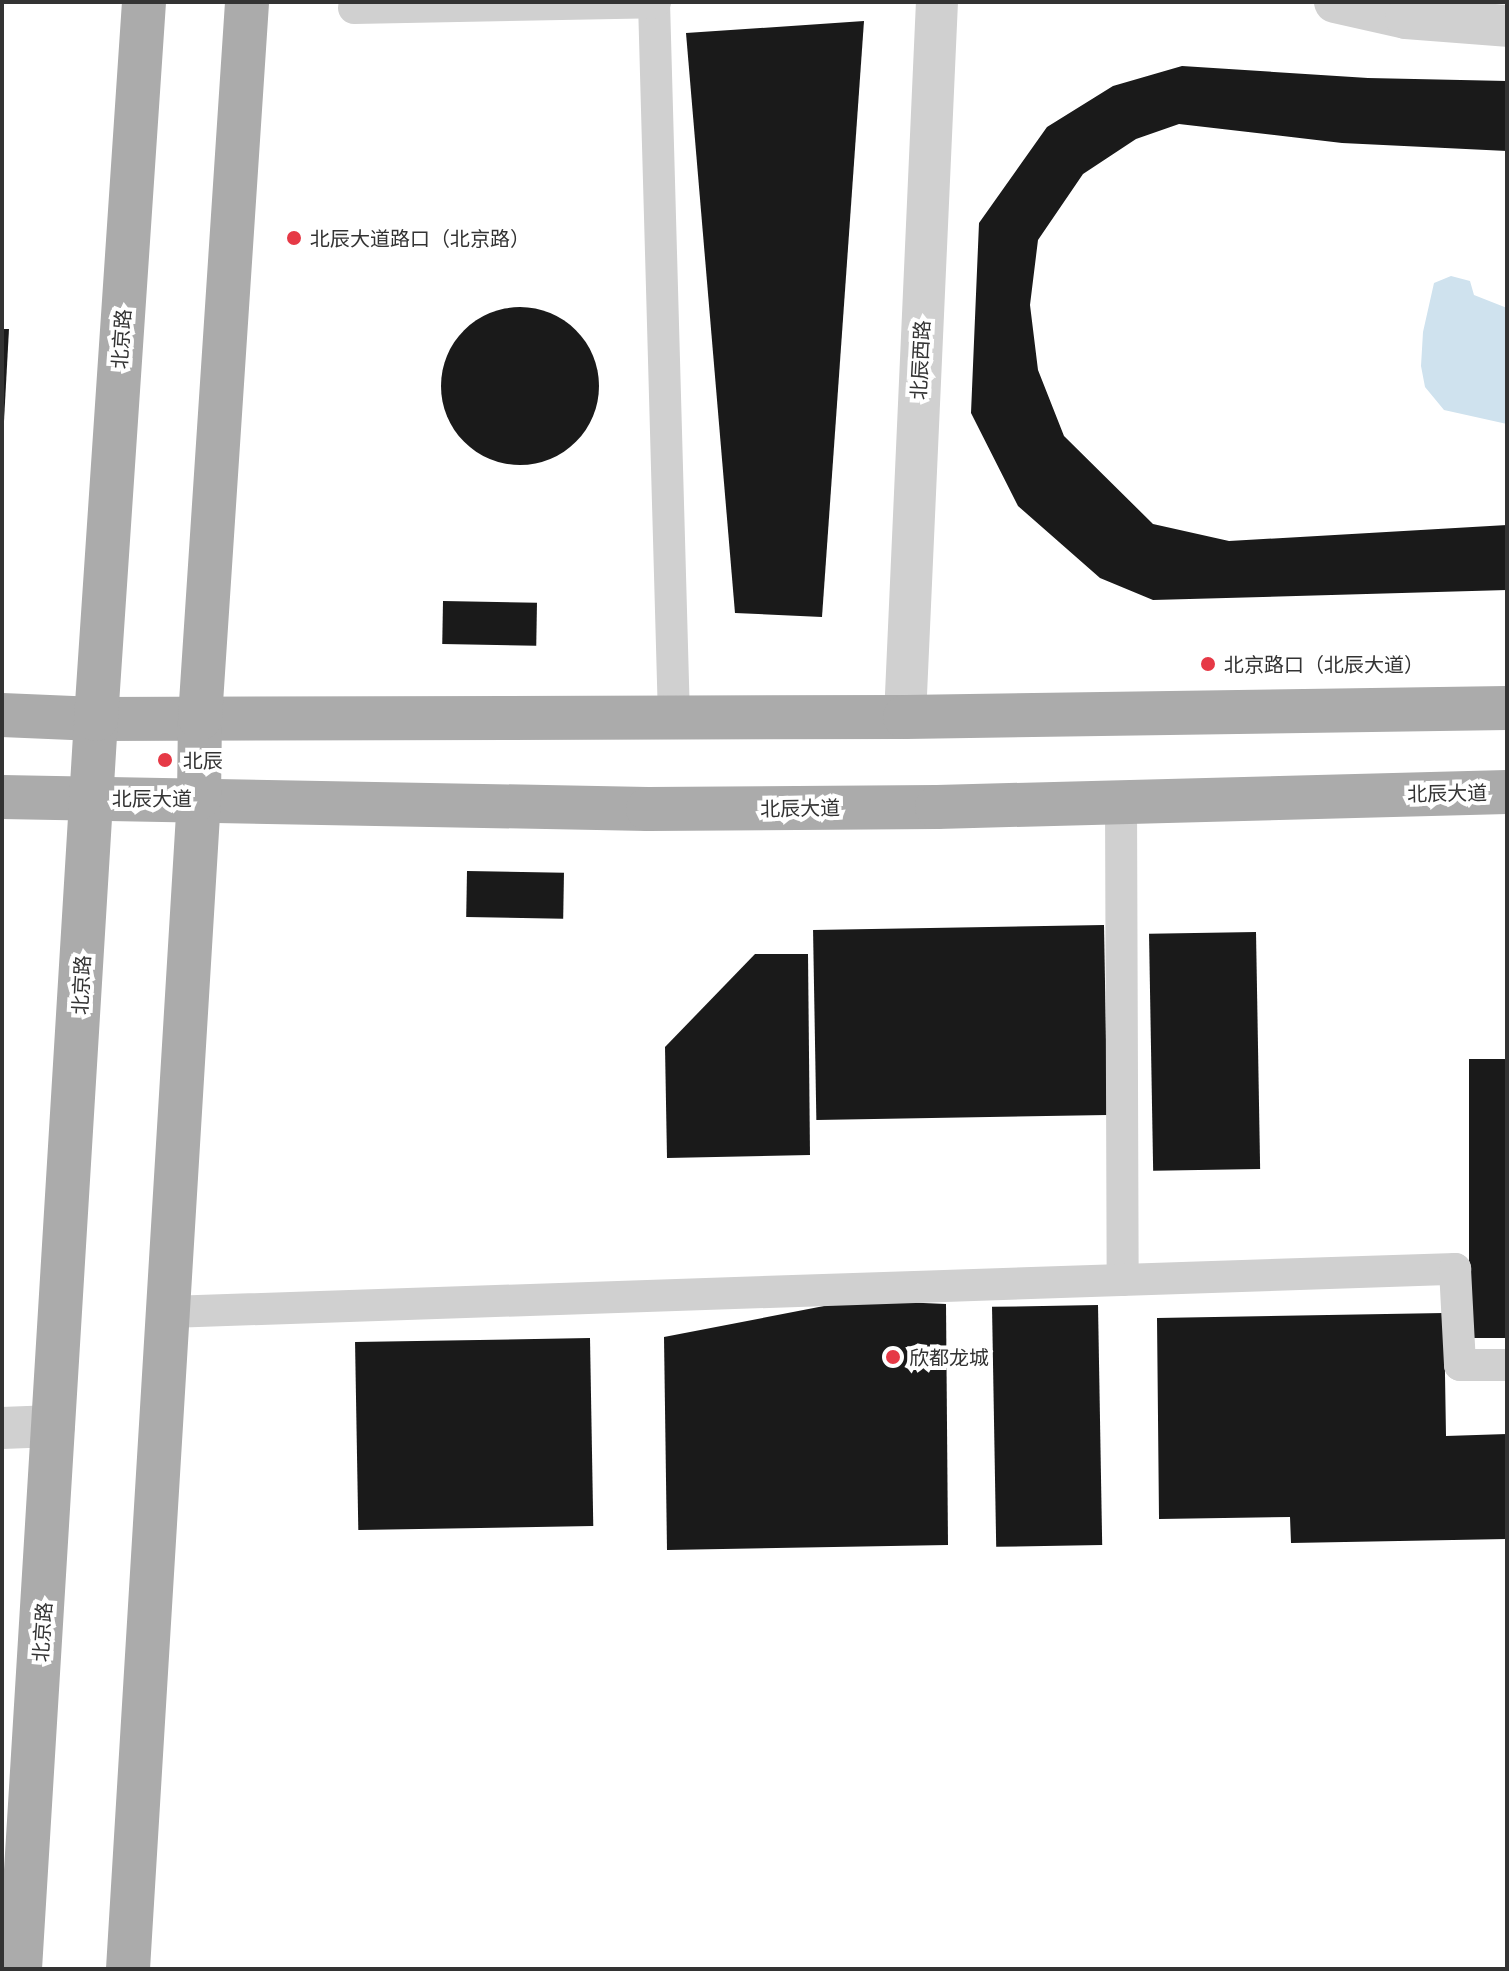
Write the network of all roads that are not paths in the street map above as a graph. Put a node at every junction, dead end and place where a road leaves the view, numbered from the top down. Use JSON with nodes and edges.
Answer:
{"nodes":[{"id":1,"x":144,"y":2,"type":"edge"},
{"id":2,"x":247,"y":2,"type":"edge"},
{"id":3,"x":654,"y":2,"type":"edge"},
{"id":4,"x":937,"y":2,"type":"edge"},
{"id":5,"x":1335,"y":2,"type":"edge"},
{"id":6,"x":354,"y":8,"type":"dead end"},
{"id":7,"x":1507,"y":26,"type":"edge"},
{"id":8,"x":1507,"y":708,"type":"edge"},
{"id":9,"x":2,"y":715,"type":"edge"},
{"id":10,"x":674,"y":716,"type":"junction"},
{"id":11,"x":905,"y":717,"type":"junction"},
{"id":12,"x":200,"y":718,"type":"junction"},
{"id":13,"x":96,"y":719,"type":"junction"},
{"id":14,"x":1507,"y":792,"type":"edge"},
{"id":15,"x":2,"y":797,"type":"edge"},
{"id":16,"x":92,"y":798,"type":"junction"},
{"id":17,"x":199,"y":798,"type":"junction"},
{"id":18,"x":1121,"y":800,"type":"junction"},
{"id":19,"x":1123,"y":1280,"type":"junction"},
{"id":20,"x":169,"y":1312,"type":"junction"},
{"id":21,"x":1507,"y":1365,"type":"edge"},
{"id":22,"x":54,"y":1426,"type":"junction"},
{"id":23,"x":2,"y":1428,"type":"edge"},
{"id":24,"x":20,"y":1969,"type":"edge"},
{"id":25,"x":128,"y":1969,"type":"edge"}],
"edges":[{"from":1,"to":13,"type":"main road","name":"北京路"},
{"from":2,"to":12,"type":"main road"},
{"from":3,"to":6,"type":"street"},
{"from":3,"to":10,"type":"street"},
{"from":4,"to":11,"type":"street","name":"北辰西路"},
{"from":5,"to":7,"type":"street"},
{"from":8,"to":11,"type":"main road"},
{"from":9,"to":13,"type":"main road"},
{"from":10,"to":11,"type":"main road"},
{"from":10,"to":12,"type":"main road"},
{"from":12,"to":13,"type":"main road"},
{"from":12,"to":17,"type":"main road"},
{"from":13,"to":16,"type":"main road","name":"北京路"},
{"from":14,"to":18,"type":"main road","name":"北辰大道"},
{"from":15,"to":16,"type":"main road","name":"北辰大道"},
{"from":16,"to":17,"type":"main road","name":"北辰大道"},
{"from":16,"to":22,"type":"main road","name":"北京路"},
{"from":17,"to":18,"type":"main road","name":"北辰大道"},
{"from":17,"to":20,"type":"main road"},
{"from":18,"to":19,"type":"street"},
{"from":19,"to":20,"type":"street"},
{"from":19,"to":21,"type":"street"},
{"from":20,"to":25,"type":"main road"},
{"from":22,"to":23,"type":"street"},
{"from":22,"to":24,"type":"main road","name":"北京路"}]}
